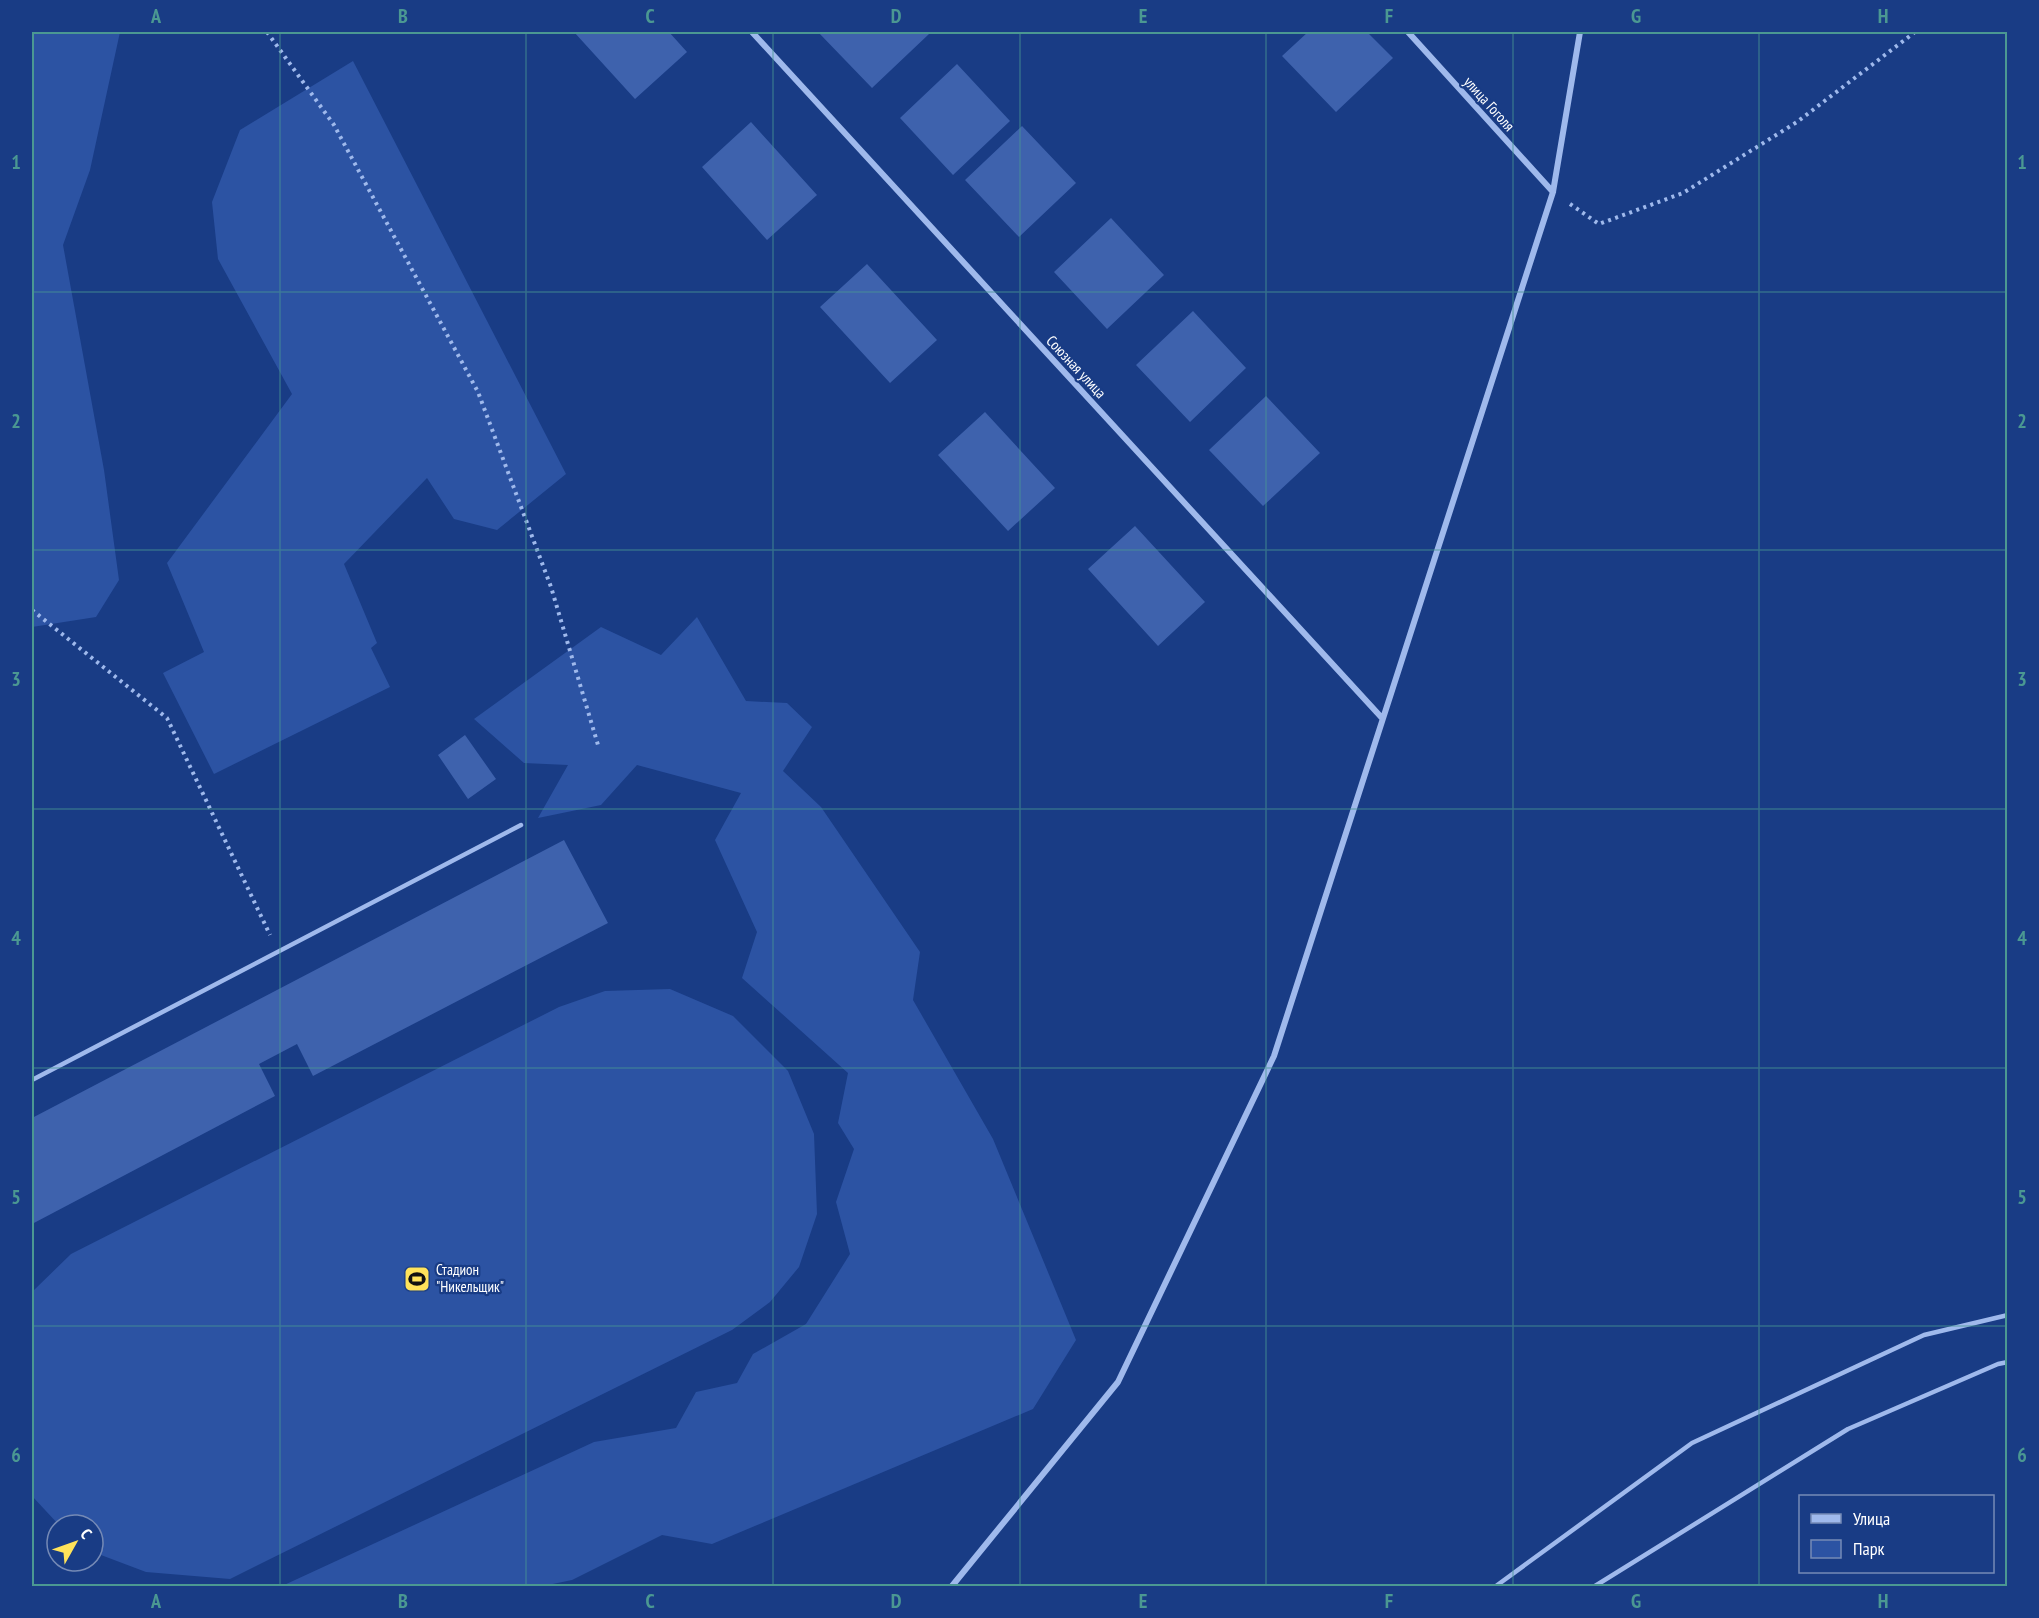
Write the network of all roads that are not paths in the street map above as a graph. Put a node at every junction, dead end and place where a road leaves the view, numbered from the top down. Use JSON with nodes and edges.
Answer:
{"nodes":[{"id":1,"x":752,"y":32,"type":"edge"},
{"id":2,"x":1408,"y":32,"type":"edge"},
{"id":3,"x":1580,"y":32,"type":"edge"},
{"id":4,"x":1553,"y":192,"type":"junction"},
{"id":5,"x":1382,"y":718,"type":"junction"},
{"id":6,"x":521,"y":825,"type":"dead end"},
{"id":7,"x":32,"y":1080,"type":"edge"},
{"id":8,"x":2007,"y":1315,"type":"edge"},
{"id":9,"x":2007,"y":1362,"type":"edge"},
{"id":10,"x":952,"y":1587,"type":"edge"},
{"id":11,"x":1496,"y":1587,"type":"edge"},
{"id":12,"x":1595,"y":1587,"type":"edge"}],
"edges":[{"from":1,"to":5,"type":"street","name":"Союзная улица"},
{"from":2,"to":4,"type":"street","name":"улица Гоголя"},
{"from":3,"to":4,"type":"street"},
{"from":4,"to":5,"type":"street"},
{"from":5,"to":10,"type":"street"},
{"from":6,"to":7,"type":"lane"},
{"from":8,"to":11,"type":"lane"},
{"from":9,"to":12,"type":"lane"}]}
